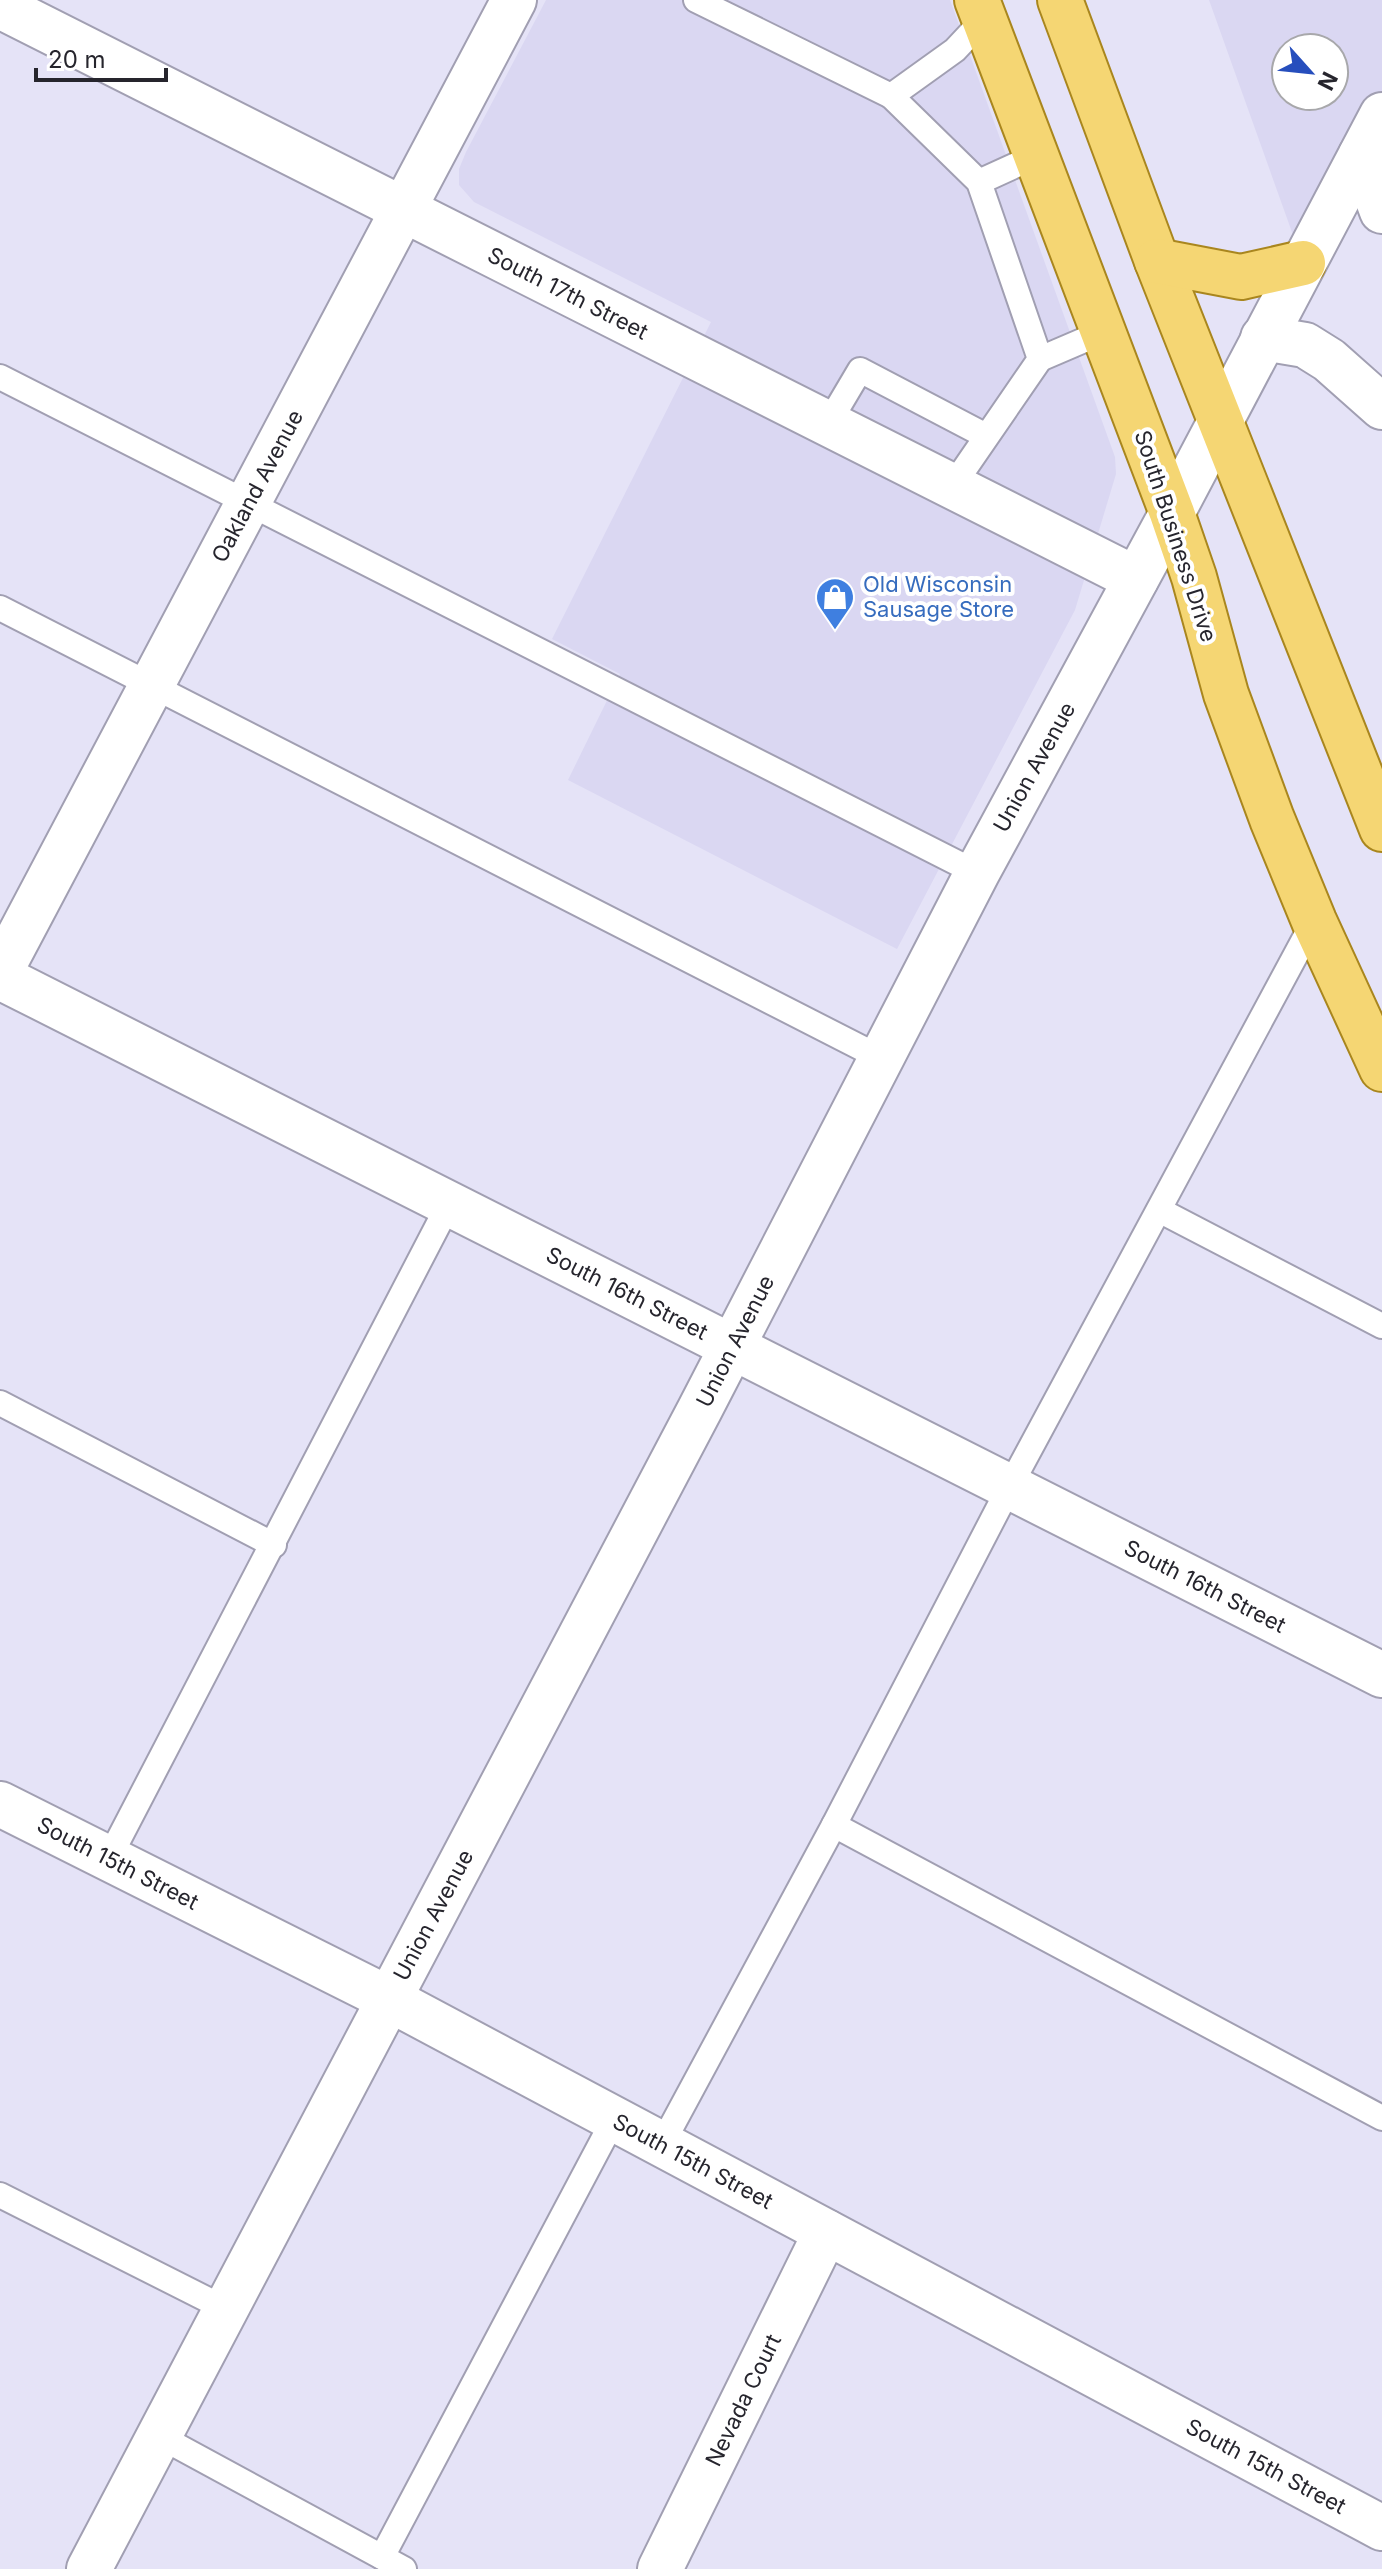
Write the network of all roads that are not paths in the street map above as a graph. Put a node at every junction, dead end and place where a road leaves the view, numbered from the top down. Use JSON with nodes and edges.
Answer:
{"nodes":[{"id":1,"x":514,"y":0,"type":"edge"},
{"id":2,"x":696,"y":0,"type":"edge"},
{"id":3,"x":1060,"y":0,"type":"edge"},
{"id":4,"x":0,"y":6,"type":"edge"},
{"id":5,"x":981,"y":10,"type":"edge"},
{"id":6,"x":891,"y":96,"type":"junction"},
{"id":7,"x":1382,"y":115,"type":"edge"},
{"id":8,"x":1361,"y":155,"type":"junction"},
{"id":9,"x":1036,"y":156,"type":"junction"},
{"id":10,"x":979,"y":182,"type":"junction"},
{"id":11,"x":404,"y":210,"type":"junction"},
{"id":12,"x":1382,"y":211,"type":"edge"},
{"id":13,"x":1157,"y":261,"type":"junction"},
{"id":14,"x":1303,"y":263,"type":"junction"},
{"id":15,"x":1103,"y":332,"type":"junction"},
{"id":16,"x":1263,"y":338,"type":"junction"},
{"id":17,"x":1040,"y":359,"type":"junction"},
{"id":18,"x":0,"y":377,"type":"edge"},
{"id":19,"x":1382,"y":407,"type":"edge"},
{"id":20,"x":1222,"y":420,"type":"junction"},
{"id":21,"x":828,"y":424,"type":"junction"},
{"id":22,"x":986,"y":436,"type":"junction"},
{"id":23,"x":952,"y":487,"type":"junction"},
{"id":24,"x":247,"y":503,"type":"junction"},
{"id":25,"x":1172,"y":513,"type":"junction"},
{"id":26,"x":1136,"y":579,"type":"junction"},
{"id":27,"x":0,"y":608,"type":"edge"},
{"id":28,"x":151,"y":685,"type":"junction"},
{"id":29,"x":1382,"y":829,"type":"edge"},
{"id":30,"x":977,"y":873,"type":"junction"},
{"id":31,"x":1314,"y":921,"type":"junction"},
{"id":32,"x":0,"y":975,"type":"edge"},
{"id":33,"x":881,"y":1058,"type":"junction"},
{"id":34,"x":1382,"y":1069,"type":"edge"},
{"id":35,"x":449,"y":1204,"type":"junction"},
{"id":36,"x":1159,"y":1210,"type":"junction"},
{"id":37,"x":1382,"y":1326,"type":"edge"},
{"id":38,"x":732,"y":1346,"type":"junction"},
{"id":39,"x":0,"y":1403,"type":"edge"},
{"id":40,"x":1010,"y":1486,"type":"junction"},
{"id":41,"x":274,"y":1545,"type":"junction"},
{"id":42,"x":1382,"y":1675,"type":"edge"},
{"id":43,"x":0,"y":1804,"type":"edge"},
{"id":44,"x":834,"y":1825,"type":"junction"},
{"id":45,"x":109,"y":1858,"type":"junction"},
{"id":46,"x":389,"y":1999,"type":"junction"},
{"id":47,"x":1382,"y":2118,"type":"edge"},
{"id":48,"x":614,"y":2119,"type":"junction"},
{"id":49,"x":662,"y":2144,"type":"junction"},
{"id":50,"x":0,"y":2195,"type":"edge"},
{"id":51,"x":826,"y":2232,"type":"junction"},
{"id":52,"x":226,"y":2309,"type":"junction"},
{"id":53,"x":159,"y":2436,"type":"junction"},
{"id":54,"x":1382,"y":2528,"type":"edge"},
{"id":55,"x":382,"y":2557,"type":"junction"},
{"id":56,"x":89,"y":2569,"type":"edge"},
{"id":57,"x":404,"y":2569,"type":"edge"},
{"id":58,"x":660,"y":2569,"type":"edge"}],
"edges":[{"from":1,"to":11,"type":"street","name":"Oakland Avenue"},
{"from":2,"to":6,"type":"lane"},
{"from":3,"to":13,"type":"main road"},
{"from":4,"to":11,"type":"street","name":"South 17th Street"},
{"from":5,"to":6,"type":"lane"},
{"from":5,"to":9,"type":"main road","name":"South Business Drive"},
{"from":6,"to":10,"type":"lane"},
{"from":7,"to":8,"type":"street","name":"Union Avenue"},
{"from":8,"to":12,"type":"street"},
{"from":8,"to":14,"type":"street","name":"Union Avenue"},
{"from":9,"to":10,"type":"lane"},
{"from":9,"to":15,"type":"main road","name":"South Business Drive"},
{"from":10,"to":17,"type":"lane"},
{"from":11,"to":21,"type":"street","name":"South 17th Street"},
{"from":11,"to":24,"type":"street","name":"Oakland Avenue"},
{"from":13,"to":14,"type":"main road"},
{"from":13,"to":20,"type":"main road"},
{"from":14,"to":16,"type":"street","name":"Union Avenue"},
{"from":15,"to":17,"type":"lane"},
{"from":15,"to":25,"type":"main road","name":"South Business Drive"},
{"from":16,"to":19,"type":"street"},
{"from":16,"to":20,"type":"street","name":"Union Avenue"},
{"from":17,"to":22,"type":"lane"},
{"from":18,"to":24,"type":"lane"},
{"from":20,"to":25,"type":"street","name":"Union Avenue"},
{"from":20,"to":29,"type":"main road"},
{"from":21,"to":22,"type":"lane"},
{"from":21,"to":23,"type":"street","name":"South 17th Street"},
{"from":22,"to":23,"type":"lane"},
{"from":23,"to":26,"type":"street","name":"South 17th Street"},
{"from":24,"to":28,"type":"street","name":"Oakland Avenue"},
{"from":24,"to":30,"type":"lane"},
{"from":25,"to":26,"type":"street","name":"Union Avenue"},
{"from":25,"to":31,"type":"main road","name":"South Business Drive"},
{"from":26,"to":30,"type":"street","name":"Union Avenue"},
{"from":27,"to":28,"type":"lane"},
{"from":28,"to":32,"type":"street","name":"Oakland Avenue"},
{"from":28,"to":33,"type":"lane"},
{"from":30,"to":33,"type":"street","name":"Union Avenue"},
{"from":31,"to":34,"type":"main road","name":"South Business Drive"},
{"from":31,"to":36,"type":"lane"},
{"from":32,"to":35,"type":"street","name":"South 16th Street"},
{"from":33,"to":38,"type":"street","name":"Union Avenue"},
{"from":35,"to":38,"type":"street","name":"South 16th Street"},
{"from":35,"to":41,"type":"lane"},
{"from":36,"to":37,"type":"lane"},
{"from":36,"to":40,"type":"lane"},
{"from":38,"to":40,"type":"street","name":"South 16th Street"},
{"from":38,"to":46,"type":"street","name":"Union Avenue"},
{"from":39,"to":41,"type":"lane"},
{"from":40,"to":42,"type":"street","name":"South 16th Street"},
{"from":40,"to":44,"type":"lane"},
{"from":41,"to":45,"type":"lane"},
{"from":43,"to":45,"type":"street","name":"South 15th Street"},
{"from":44,"to":47,"type":"lane"},
{"from":44,"to":49,"type":"lane"},
{"from":45,"to":46,"type":"street","name":"South 15th Street"},
{"from":46,"to":48,"type":"street","name":"South 15th Street"},
{"from":46,"to":52,"type":"street","name":"Union Avenue"},
{"from":48,"to":49,"type":"street","name":"South 15th Street"},
{"from":48,"to":55,"type":"lane"},
{"from":49,"to":51,"type":"street","name":"South 15th Street"},
{"from":50,"to":52,"type":"lane"},
{"from":51,"to":54,"type":"street","name":"South 15th Street"},
{"from":51,"to":58,"type":"street","name":"Nevada Court"},
{"from":52,"to":53,"type":"street","name":"Union Avenue"},
{"from":53,"to":55,"type":"lane"},
{"from":53,"to":56,"type":"street","name":"Union Avenue"},
{"from":55,"to":57,"type":"lane"}]}
